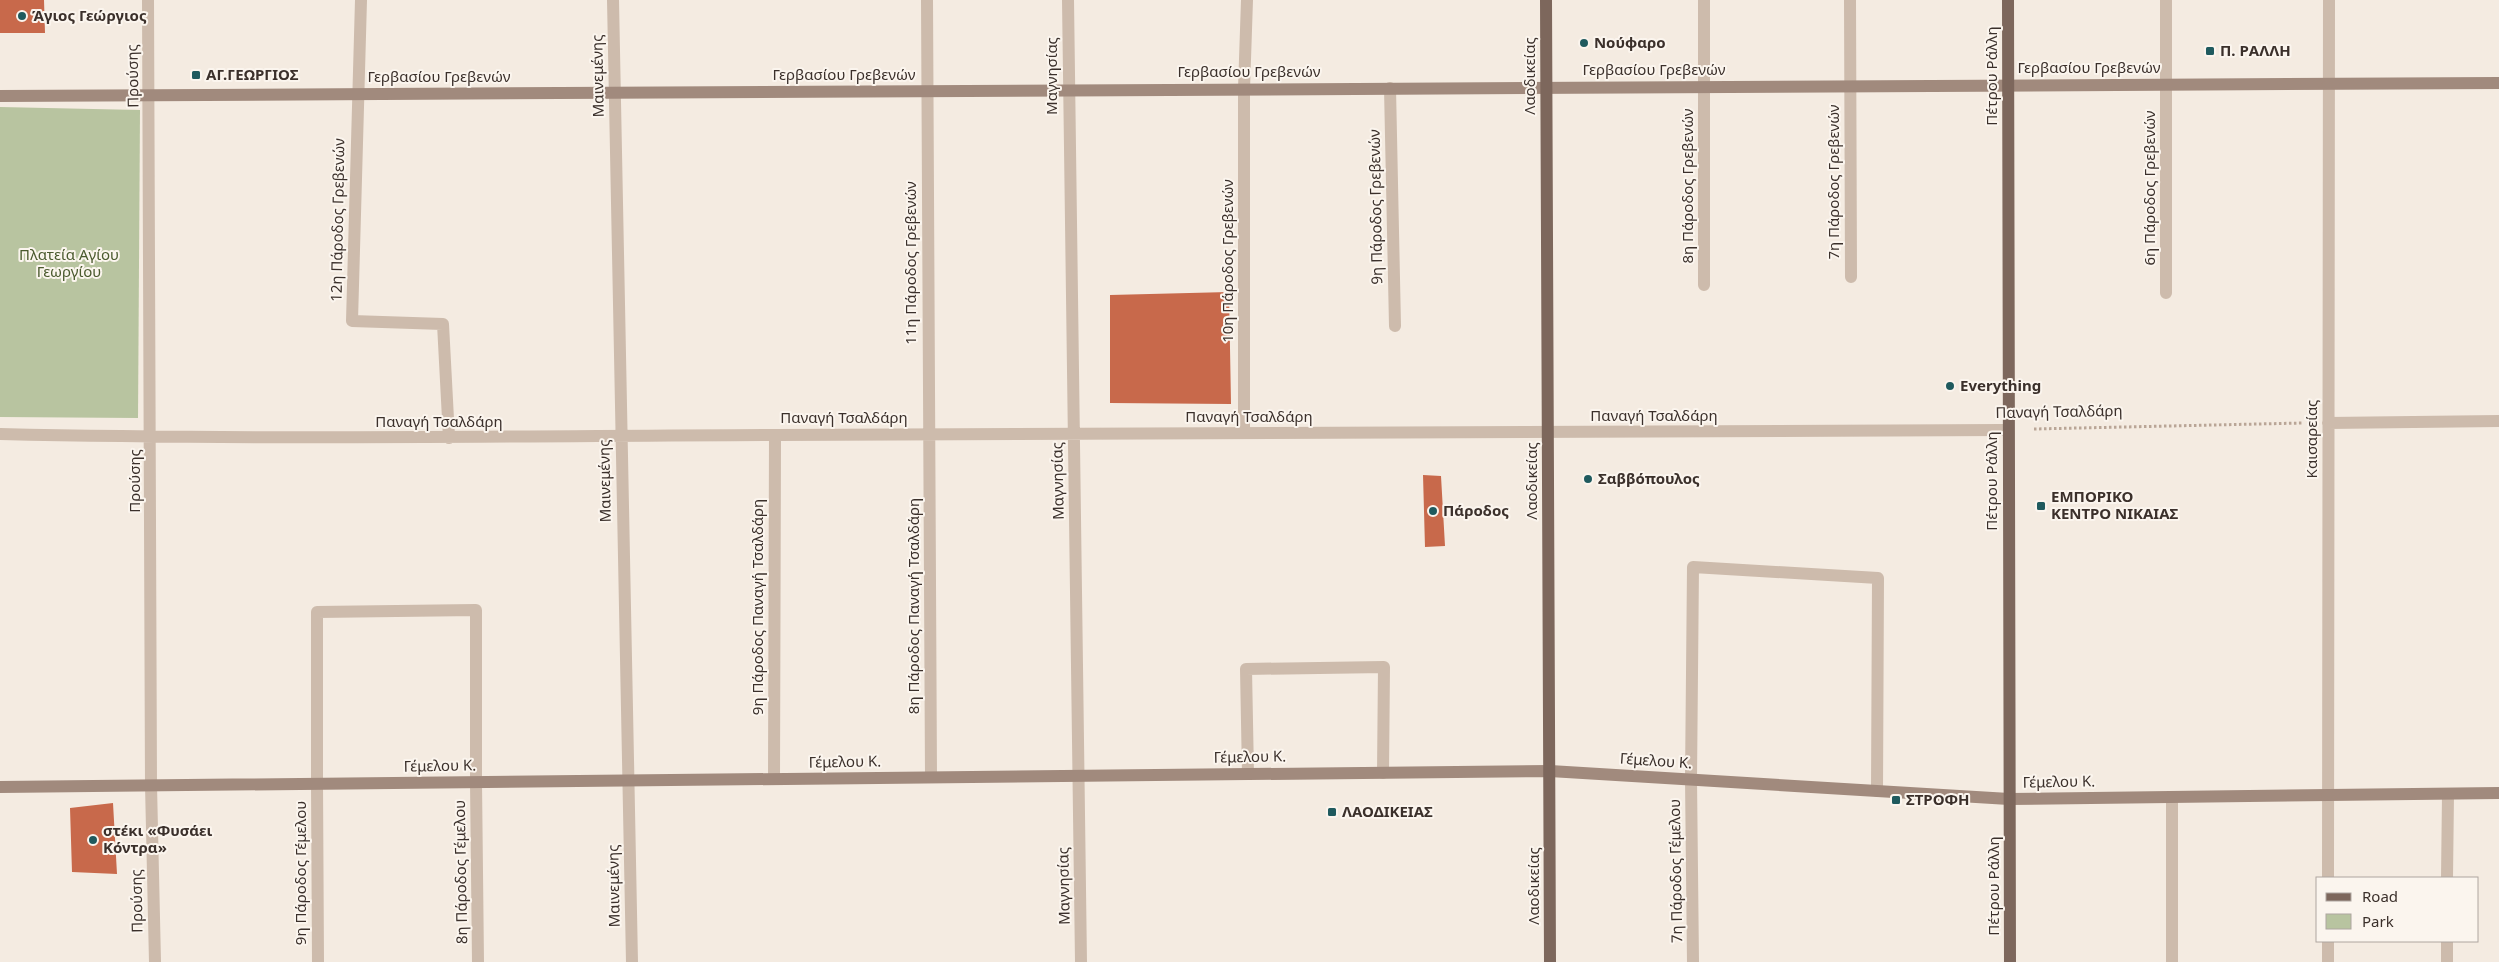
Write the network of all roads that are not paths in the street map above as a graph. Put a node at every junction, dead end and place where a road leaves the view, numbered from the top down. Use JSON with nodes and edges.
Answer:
{"nodes":[{"id":1,"x":148,"y":0,"type":"edge"},
{"id":2,"x":361,"y":0,"type":"edge"},
{"id":3,"x":613,"y":0,"type":"edge"},
{"id":4,"x":927,"y":0,"type":"edge"},
{"id":5,"x":1068,"y":0,"type":"edge"},
{"id":6,"x":1247,"y":0,"type":"edge"},
{"id":7,"x":1546,"y":0,"type":"edge"},
{"id":8,"x":1704,"y":0,"type":"edge"},
{"id":9,"x":1850,"y":0,"type":"edge"},
{"id":10,"x":2008,"y":0,"type":"edge"},
{"id":11,"x":2166,"y":0,"type":"edge"},
{"id":12,"x":2329,"y":0,"type":"edge"},
{"id":13,"x":2329,"y":83,"type":"junction"},
{"id":14,"x":2499,"y":83,"type":"edge"},
{"id":15,"x":2008,"y":84,"type":"junction"},
{"id":16,"x":2166,"y":84,"type":"junction"},
{"id":17,"x":1704,"y":86,"type":"junction"},
{"id":18,"x":1849,"y":86,"type":"junction"},
{"id":19,"x":1546,"y":87,"type":"junction"},
{"id":20,"x":1390,"y":88,"type":"junction"},
{"id":21,"x":1244,"y":89,"type":"junction"},
{"id":22,"x":1068,"y":90,"type":"junction"},
{"id":23,"x":926,"y":91,"type":"junction"},
{"id":24,"x":615,"y":92,"type":"junction"},
{"id":25,"x":357,"y":94,"type":"junction"},
{"id":26,"x":150,"y":95,"type":"junction"},
{"id":27,"x":0,"y":96,"type":"edge"},
{"id":28,"x":1850,"y":277,"type":"dead end"},
{"id":29,"x":1704,"y":285,"type":"dead end"},
{"id":30,"x":2166,"y":292,"type":"dead end"},
{"id":31,"x":1395,"y":326,"type":"dead end"},
{"id":32,"x":2499,"y":421,"type":"edge"},
{"id":33,"x":2328,"y":423,"type":"junction"},
{"id":34,"x":2008,"y":430,"type":"junction"},
{"id":35,"x":1548,"y":432,"type":"junction"},
{"id":36,"x":1244,"y":433,"type":"junction"},
{"id":37,"x":0,"y":434,"type":"edge"},
{"id":38,"x":929,"y":434,"type":"junction"},
{"id":39,"x":1074,"y":434,"type":"junction"},
{"id":40,"x":775,"y":435,"type":"junction"},
{"id":41,"x":620,"y":436,"type":"junction"},
{"id":42,"x":152,"y":438,"type":"junction"},
{"id":43,"x":449,"y":438,"type":"junction"},
{"id":44,"x":476,"y":610,"type":"joint"},
{"id":45,"x":1550,"y":770,"type":"junction"},
{"id":46,"x":1383,"y":773,"type":"junction"},
{"id":47,"x":1248,"y":774,"type":"junction"},
{"id":48,"x":1078,"y":776,"type":"junction"},
{"id":49,"x":931,"y":777,"type":"junction"},
{"id":50,"x":774,"y":779,"type":"junction"},
{"id":51,"x":1691,"y":779,"type":"junction"},
{"id":52,"x":628,"y":780,"type":"junction"},
{"id":53,"x":476,"y":782,"type":"junction"},
{"id":54,"x":317,"y":783,"type":"junction"},
{"id":55,"x":151,"y":785,"type":"junction"},
{"id":56,"x":0,"y":787,"type":"edge"},
{"id":57,"x":1877,"y":791,"type":"junction"},
{"id":58,"x":2499,"y":793,"type":"edge"},
{"id":59,"x":2448,"y":794,"type":"junction"},
{"id":60,"x":2329,"y":795,"type":"junction"},
{"id":61,"x":2172,"y":797,"type":"junction"},
{"id":62,"x":2009,"y":799,"type":"junction"},
{"id":63,"x":2328,"y":877,"type":"edge"},
{"id":64,"x":2447,"y":877,"type":"edge"},
{"id":65,"x":2328,"y":942,"type":"edge"},
{"id":66,"x":2447,"y":942,"type":"edge"},
{"id":67,"x":155,"y":962,"type":"edge"},
{"id":68,"x":318,"y":962,"type":"edge"},
{"id":69,"x":478,"y":962,"type":"edge"},
{"id":70,"x":632,"y":962,"type":"edge"},
{"id":71,"x":1081,"y":962,"type":"edge"},
{"id":72,"x":1550,"y":962,"type":"edge"},
{"id":73,"x":1693,"y":962,"type":"edge"},
{"id":74,"x":2010,"y":962,"type":"edge"},
{"id":75,"x":2172,"y":962,"type":"edge"},
{"id":76,"x":2328,"y":962,"type":"edge"},
{"id":77,"x":2447,"y":962,"type":"edge"}],
"edges":[{"from":1,"to":26,"type":"street","name":"Προύσης"},
{"from":2,"to":25,"type":"street"},
{"from":3,"to":24,"type":"street","name":"Μαινεμένης"},
{"from":4,"to":23,"type":"street","name":"11η Πάροδος Γρεβενών"},
{"from":5,"to":22,"type":"street","name":"Μαγνησίας"},
{"from":6,"to":21,"type":"street","name":"10η Πάροδος Γρεβενών"},
{"from":7,"to":19,"type":"main road","name":"Λαοδικείας"},
{"from":8,"to":17,"type":"street","name":"8η Πάροδος Γρεβενών"},
{"from":9,"to":18,"type":"street","name":"7η Πάροδος Γρεβενών"},
{"from":10,"to":15,"type":"main road","name":"Πέτρου Ράλλη"},
{"from":11,"to":16,"type":"street","name":"6η Πάροδος Γρεβενών"},
{"from":12,"to":13,"type":"street","name":"Καισαρείας"},
{"from":13,"to":14,"type":"main road","name":"Γερβασίου Γρεβενών"},
{"from":13,"to":16,"type":"main road","name":"Γερβασίου Γρεβενών"},
{"from":13,"to":33,"type":"street","name":"Καισαρείας"},
{"from":15,"to":16,"type":"main road","name":"Γερβασίου Γρεβενών"},
{"from":15,"to":18,"type":"main road","name":"Γερβασίου Γρεβενών"},
{"from":15,"to":34,"type":"main road","name":"Πέτρου Ράλλη"},
{"from":16,"to":30,"type":"street","name":"6η Πάροδος Γρεβενών"},
{"from":17,"to":18,"type":"main road","name":"Γερβασίου Γρεβενών"},
{"from":17,"to":19,"type":"main road","name":"Γερβασίου Γρεβενών"},
{"from":17,"to":29,"type":"street","name":"8η Πάροδος Γρεβενών"},
{"from":18,"to":28,"type":"street","name":"7η Πάροδος Γρεβενών"},
{"from":19,"to":20,"type":"main road","name":"Γερβασίου Γρεβενών"},
{"from":19,"to":35,"type":"main road","name":"Λαοδικείας"},
{"from":20,"to":21,"type":"main road","name":"Γερβασίου Γρεβενών"},
{"from":20,"to":31,"type":"street","name":"9η Πάροδος Γρεβενών"},
{"from":21,"to":22,"type":"main road","name":"Γερβασίου Γρεβενών"},
{"from":21,"to":36,"type":"street","name":"10η Πάροδος Γρεβενών"},
{"from":22,"to":23,"type":"main road","name":"Γερβασίου Γρεβενών"},
{"from":22,"to":39,"type":"street","name":"Μαγνησίας"},
{"from":23,"to":24,"type":"main road","name":"Γερβασίου Γρεβενών"},
{"from":23,"to":38,"type":"street","name":"11η Πάροδος Γρεβενών"},
{"from":24,"to":25,"type":"main road","name":"Γερβασίου Γρεβενών"},
{"from":24,"to":41,"type":"street","name":"Μαινεμένης"},
{"from":25,"to":26,"type":"main road","name":"Γερβασίου Γρεβενών"},
{"from":25,"to":43,"type":"street","name":"12η Πάροδος Γρεβενών"},
{"from":26,"to":27,"type":"main road","name":"Γερβασίου Γρεβενών"},
{"from":26,"to":42,"type":"street","name":"Προύσης"},
{"from":32,"to":33,"type":"street"},
{"from":33,"to":60,"type":"street","name":"Καισαρείας"},
{"from":34,"to":35,"type":"street","name":"Παναγή Τσαλδάρη"},
{"from":34,"to":62,"type":"main road","name":"Πέτρου Ράλλη"},
{"from":35,"to":36,"type":"street","name":"Παναγή Τσαλδάρη"},
{"from":35,"to":45,"type":"main road","name":"Λαοδικείας"},
{"from":36,"to":39,"type":"street","name":"Παναγή Τσαλδάρη"},
{"from":37,"to":42,"type":"street","name":"Παναγή Τσαλδάρη"},
{"from":38,"to":39,"type":"street","name":"Παναγή Τσαλδάρη"},
{"from":38,"to":40,"type":"street","name":"Παναγή Τσαλδάρη"},
{"from":38,"to":49,"type":"street","name":"8η Πάροδος Παναγή Τσαλδάρη"},
{"from":39,"to":48,"type":"street","name":"Μαγνησίας"},
{"from":40,"to":41,"type":"street","name":"Παναγή Τσαλδάρη"},
{"from":40,"to":50,"type":"street","name":"9η Πάροδος Παναγή Τσαλδάρη"},
{"from":41,"to":43,"type":"street","name":"Παναγή Τσαλδάρη"},
{"from":41,"to":52,"type":"street","name":"Μαινεμένης"},
{"from":42,"to":43,"type":"street","name":"Παναγή Τσαλδάρη"},
{"from":42,"to":55,"type":"street","name":"Προύσης"},
{"from":44,"to":53,"type":"street","name":"8η Πάροδος Γέμελου"},
{"from":44,"to":54,"type":"street","name":"9η Πάροδος Γέμελου"},
{"from":45,"to":46,"type":"main road","name":"Γέμελου Κ."},
{"from":45,"to":51,"type":"main road","name":"Γέμελου Κ."},
{"from":45,"to":72,"type":"main road","name":"Λαοδικείας"},
{"from":46,"to":47,"type":"main road","name":"Γέμελου Κ."},
{"from":46,"to":47,"type":"street"},
{"from":47,"to":48,"type":"main road","name":"Γέμελου Κ."},
{"from":48,"to":49,"type":"main road","name":"Γέμελου Κ."},
{"from":48,"to":71,"type":"street","name":"Μαγνησίας"},
{"from":49,"to":50,"type":"main road","name":"Γέμελου Κ."},
{"from":50,"to":52,"type":"main road","name":"Γέμελου Κ."},
{"from":51,"to":57,"type":"main road","name":"Γέμελου Κ."},
{"from":51,"to":57,"type":"street","name":"7η Πάροδος Γέμελου"},
{"from":51,"to":73,"type":"street","name":"7η Πάροδος Γέμελου"},
{"from":52,"to":53,"type":"main road","name":"Γέμελου Κ."},
{"from":52,"to":70,"type":"street","name":"Μαινεμένης"},
{"from":53,"to":54,"type":"main road","name":"Γέμελου Κ."},
{"from":53,"to":69,"type":"street","name":"8η Πάροδος Γέμελου"},
{"from":54,"to":55,"type":"main road","name":"Γέμελου Κ."},
{"from":54,"to":68,"type":"street","name":"9η Πάροδος Γέμελου"},
{"from":55,"to":56,"type":"main road","name":"Γέμελου Κ."},
{"from":55,"to":67,"type":"street","name":"Προύσης"},
{"from":57,"to":62,"type":"main road","name":"Γέμελου Κ."},
{"from":58,"to":59,"type":"main road","name":"Γέμελου Κ."},
{"from":59,"to":60,"type":"main road","name":"Γέμελου Κ."},
{"from":59,"to":64,"type":"street"},
{"from":60,"to":61,"type":"main road","name":"Γέμελου Κ."},
{"from":60,"to":63,"type":"street","name":"Καισαρείας"},
{"from":61,"to":62,"type":"main road","name":"Γέμελου Κ."},
{"from":61,"to":75,"type":"street"},
{"from":62,"to":74,"type":"main road","name":"Πέτρου Ράλλη"},
{"from":65,"to":76,"type":"street"},
{"from":66,"to":77,"type":"street"}]}
